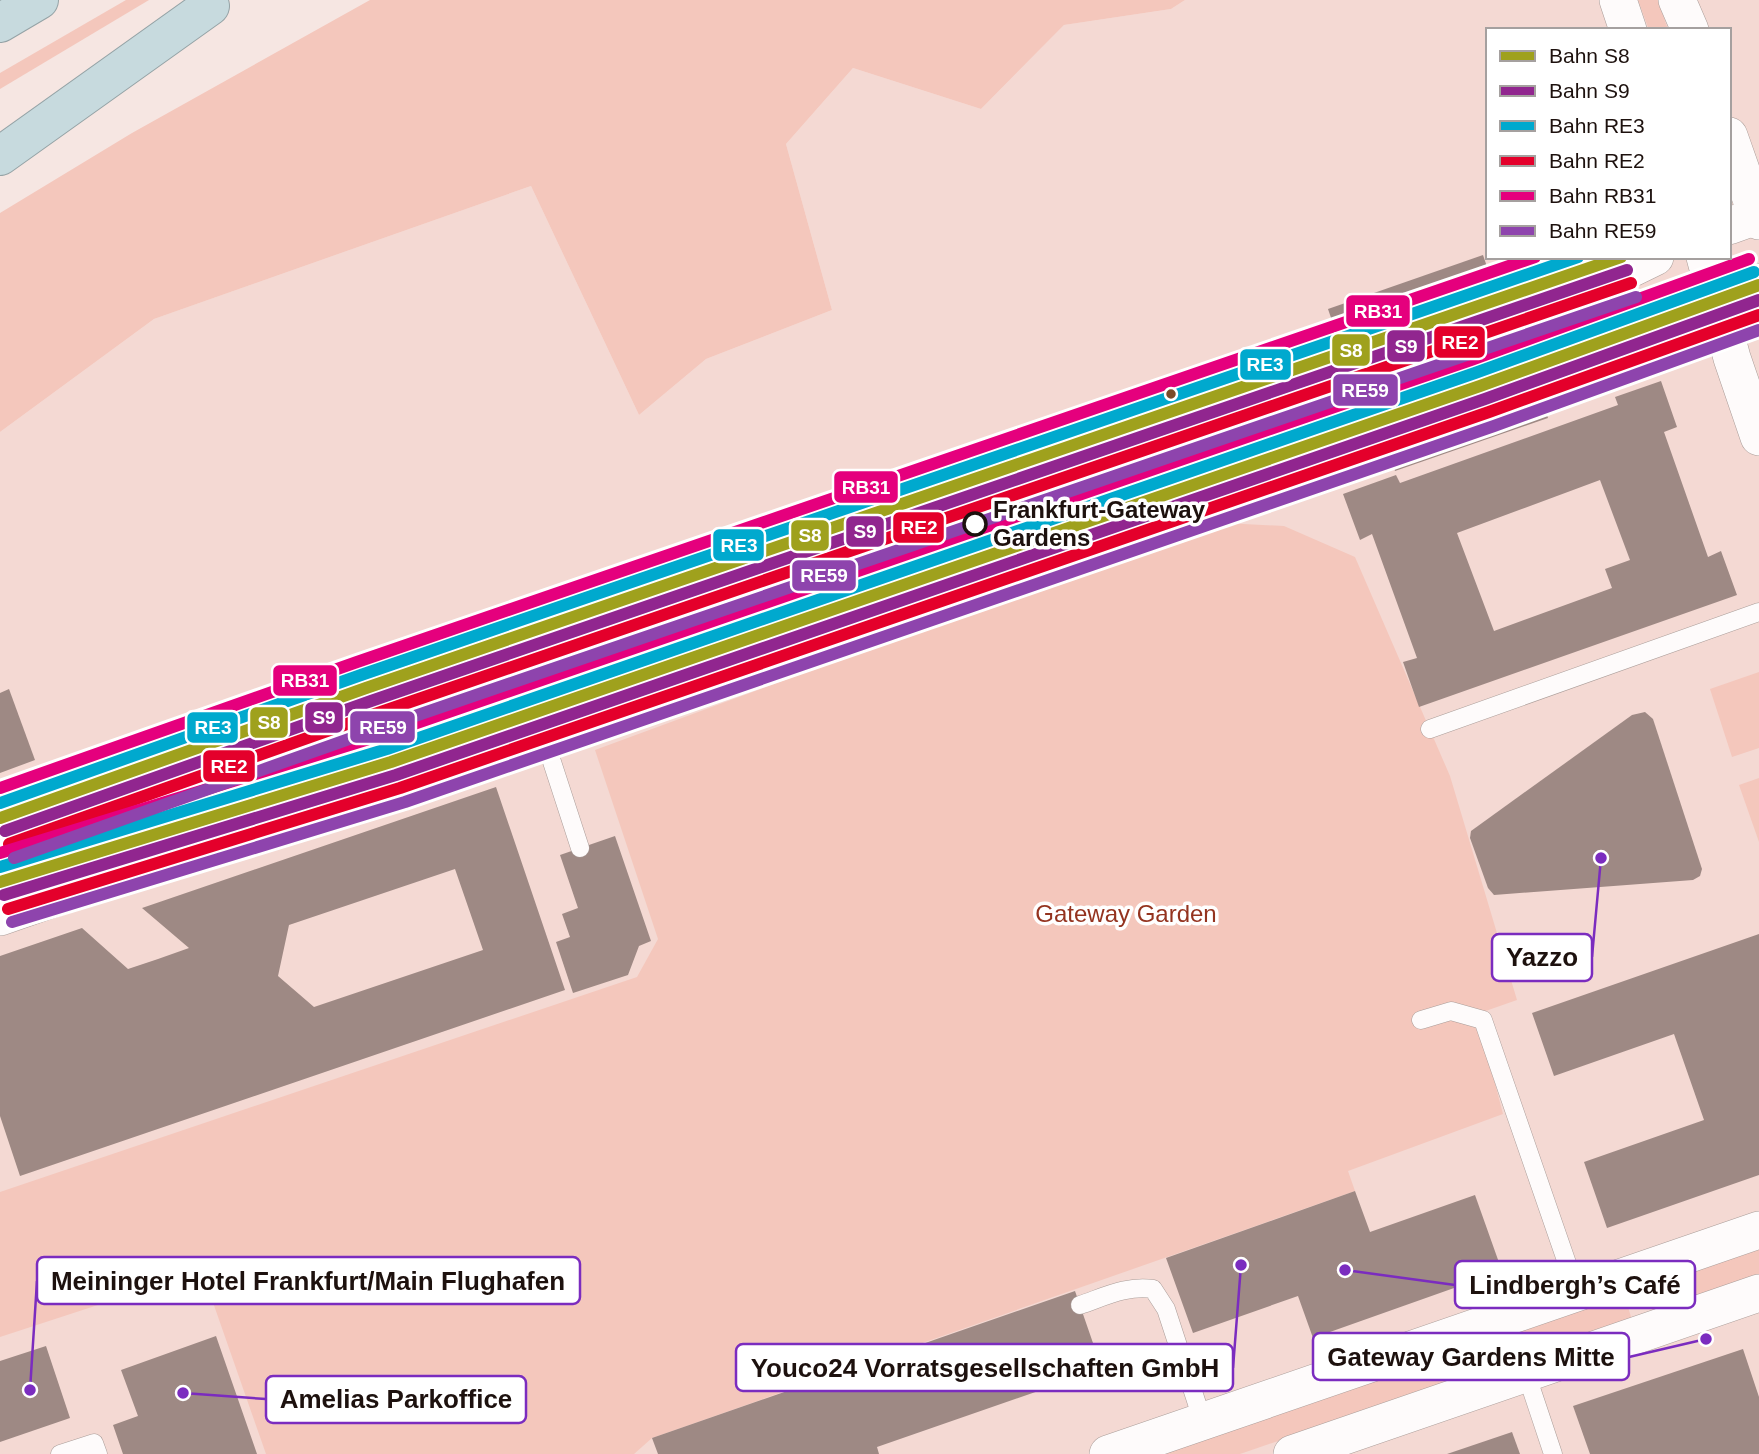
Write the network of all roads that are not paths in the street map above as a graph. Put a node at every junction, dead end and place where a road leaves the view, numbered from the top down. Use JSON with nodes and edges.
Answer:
{"nodes":[{"id":1,"x":39,"y":0,"type":"edge"},
{"id":2,"x":1618,"y":0,"type":"edge"},
{"id":3,"x":1677,"y":0,"type":"edge"},
{"id":4,"x":216,"y":3,"type":"edge"},
{"id":5,"x":0,"y":23,"type":"edge"},
{"id":6,"x":1627,"y":28,"type":"edge"},
{"id":7,"x":1689,"y":28,"type":"edge"},
{"id":8,"x":0,"y":126,"type":"edge"},
{"id":9,"x":1731,"y":144,"type":"edge"},
{"id":10,"x":0,"y":156,"type":"edge"},
{"id":11,"x":1751,"y":220,"type":"edge"},
{"id":12,"x":1592,"y":259,"type":"edge"},
{"id":13,"x":1651,"y":259,"type":"edge"},
{"id":14,"x":1706,"y":259,"type":"edge"},
{"id":15,"x":1759,"y":282,"type":"edge"},
{"id":16,"x":1716,"y":297,"type":"junction"},
{"id":17,"x":1562,"y":302,"type":"junction"},
{"id":18,"x":1759,"y":437,"type":"edge"},
{"id":19,"x":1094,"y":446,"type":"junction"},
{"id":20,"x":1119,"y":521,"type":"junction"},
{"id":21,"x":1759,"y":612,"type":"edge"},
{"id":22,"x":541,"y":728,"type":"junction"},
{"id":23,"x":1430,"y":729,"type":"dead end"},
{"id":24,"x":0,"y":825,"type":"edge"},
{"id":25,"x":579,"y":848,"type":"dead end"},
{"id":26,"x":0,"y":916,"type":"edge"},
{"id":27,"x":1421,"y":1020,"type":"dead end"},
{"id":28,"x":1759,"y":1230,"type":"edge"},
{"id":29,"x":1476,"y":1280,"type":"dead end"},
{"id":30,"x":1577,"y":1292,"type":"junction"},
{"id":31,"x":1759,"y":1293,"type":"edge"},
{"id":32,"x":1080,"y":1306,"type":"dead end"},
{"id":33,"x":1490,"y":1322,"type":"junction"},
{"id":34,"x":1526,"y":1373,"type":"junction"},
{"id":35,"x":1203,"y":1422,"type":"junction"},
{"id":36,"x":60,"y":1454,"type":"edge"},
{"id":37,"x":98,"y":1454,"type":"edge"},
{"id":38,"x":1108,"y":1454,"type":"edge"},
{"id":39,"x":1292,"y":1454,"type":"edge"},
{"id":40,"x":1553,"y":1454,"type":"edge"}],
"edges":[{"from":1,"to":5,"type":"highway"},
{"from":2,"to":6,"type":"street"},
{"from":3,"to":7,"type":"street"},
{"from":4,"to":8,"type":"highway"},
{"from":4,"to":10,"type":"highway"},
{"from":9,"to":11,"type":"street"},
{"from":12,"to":17,"type":"street"},
{"from":13,"to":17,"type":"street"},
{"from":14,"to":16,"type":"street"},
{"from":15,"to":16,"type":"street"},
{"from":16,"to":18,"type":"street"},
{"from":16,"to":20,"type":"street"},
{"from":17,"to":19,"type":"street"},
{"from":19,"to":20,"type":"street"},
{"from":19,"to":24,"type":"street"},
{"from":20,"to":22,"type":"street"},
{"from":21,"to":23,"type":"lane"},
{"from":22,"to":25,"type":"lane"},
{"from":22,"to":26,"type":"street"},
{"from":27,"to":30,"type":"lane"},
{"from":28,"to":30,"type":"street"},
{"from":29,"to":33,"type":"lane"},
{"from":30,"to":33,"type":"street"},
{"from":31,"to":34,"type":"street"},
{"from":32,"to":35,"type":"lane"},
{"from":33,"to":35,"type":"street"},
{"from":34,"to":39,"type":"street"},
{"from":34,"to":40,"type":"lane"},
{"from":35,"to":38,"type":"street"},
{"from":36,"to":37,"type":"lane"}]}
